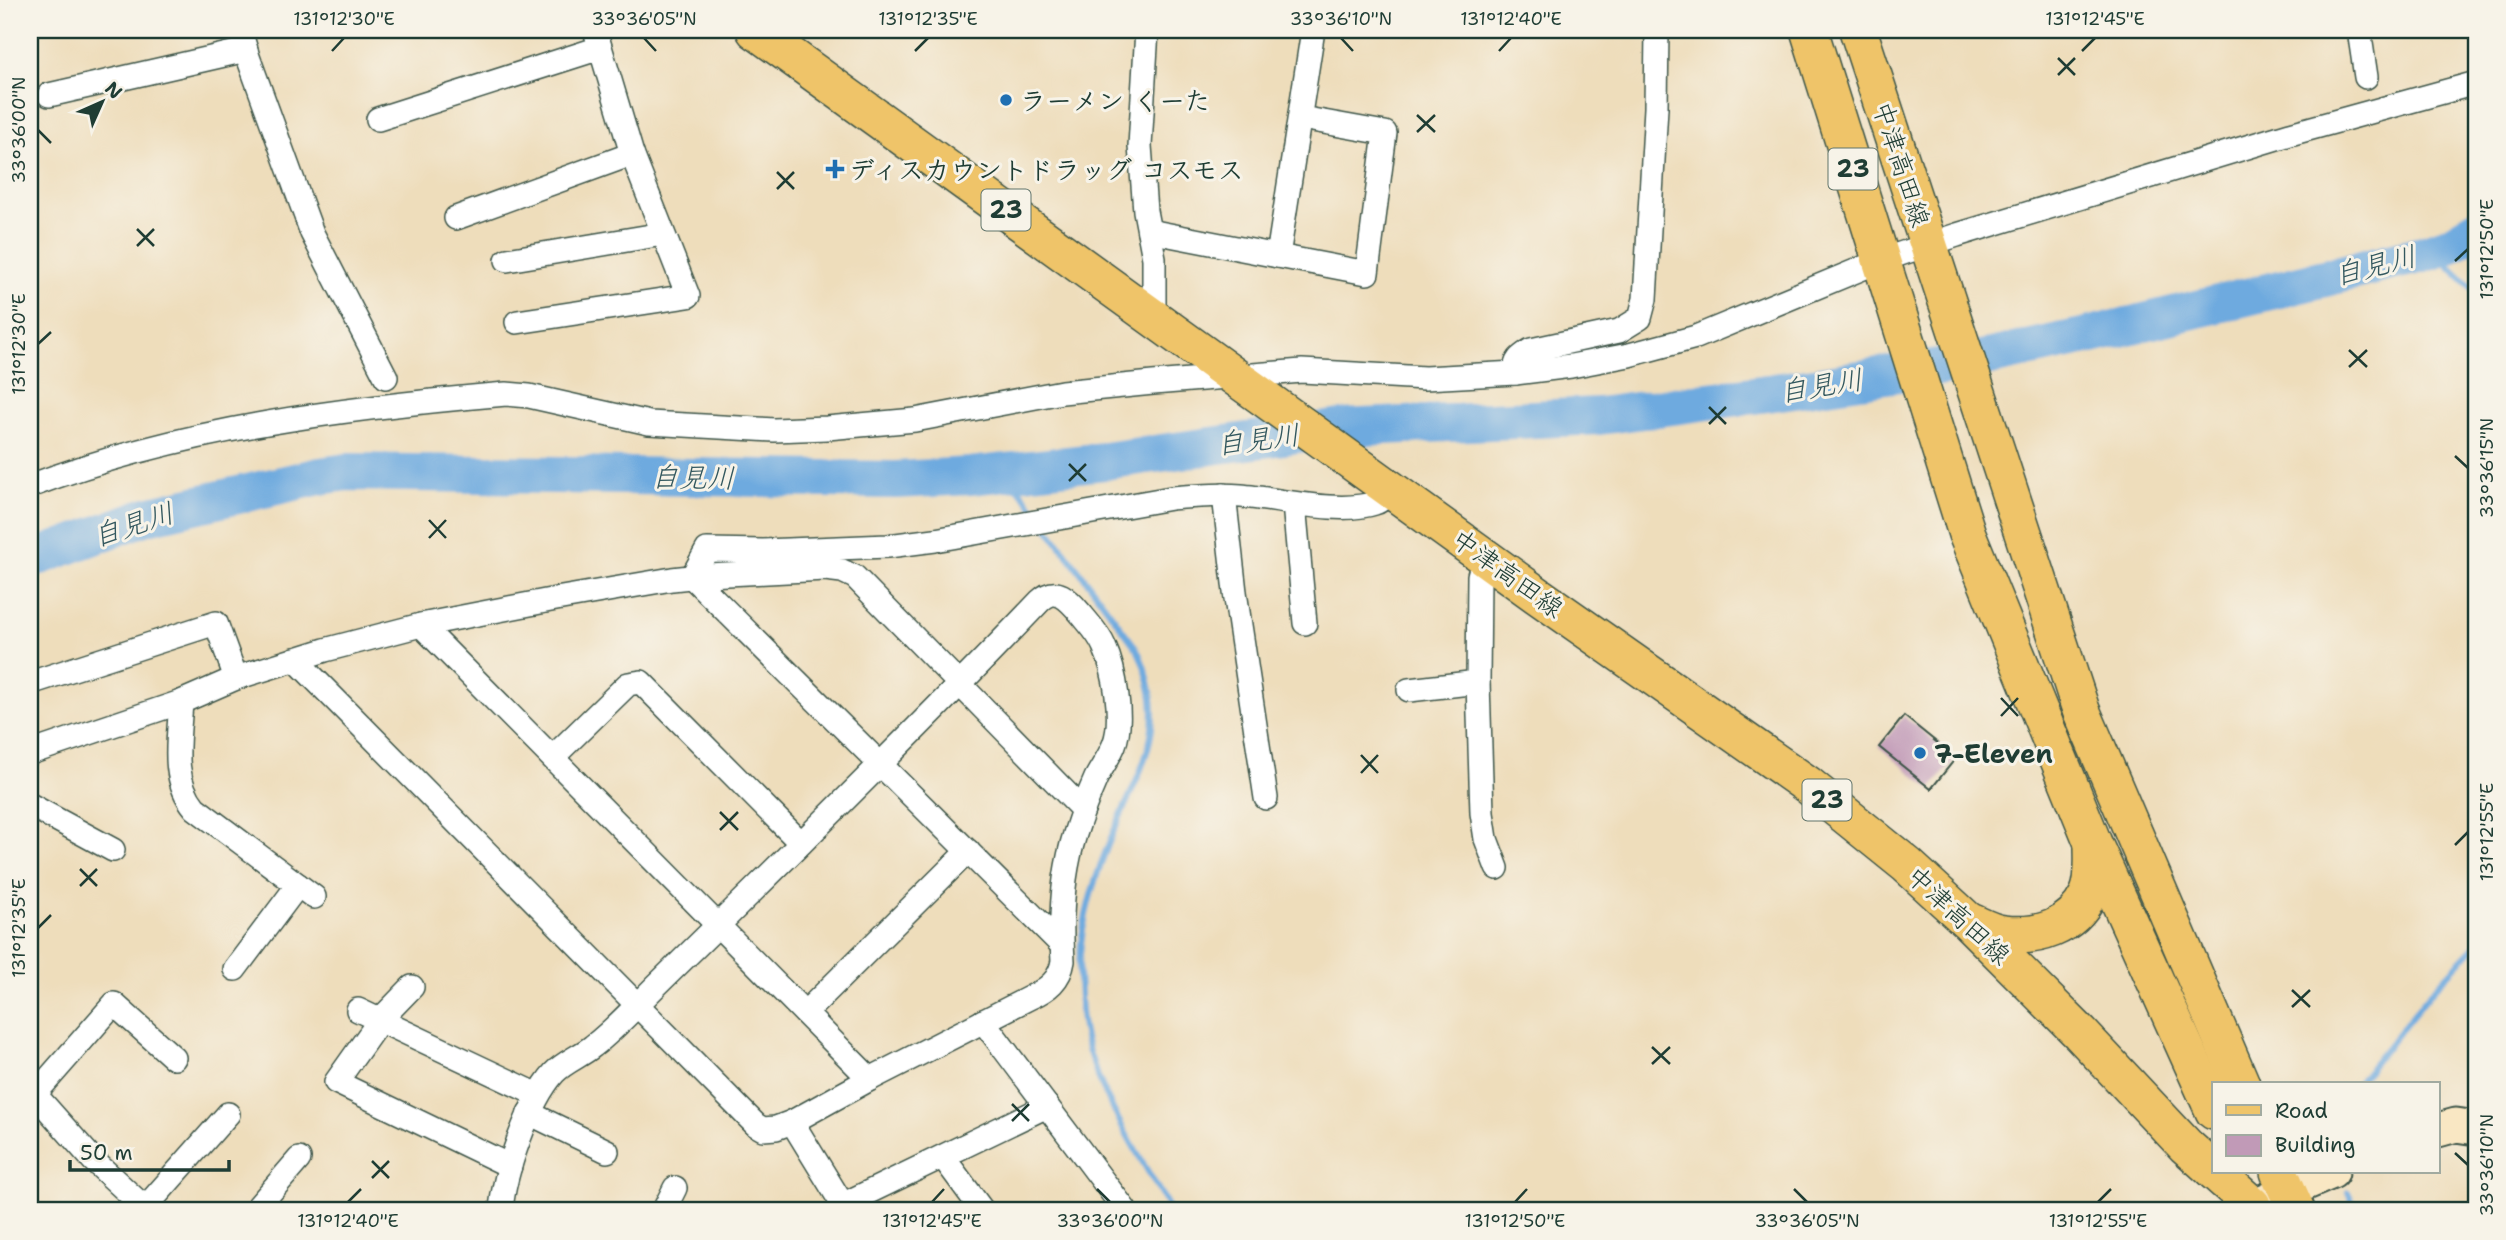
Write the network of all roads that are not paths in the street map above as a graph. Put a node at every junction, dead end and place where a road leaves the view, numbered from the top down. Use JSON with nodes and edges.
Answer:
{"nodes":[{"id":1,"x":755,"y":30,"type":"edge"},
{"id":2,"x":1147,"y":30,"type":"edge"},
{"id":3,"x":1313,"y":30,"type":"edge"},
{"id":4,"x":1657,"y":30,"type":"edge"},
{"id":5,"x":1809,"y":30,"type":"edge"},
{"id":6,"x":1858,"y":30,"type":"edge"},
{"id":7,"x":2359,"y":30,"type":"edge"},
{"id":8,"x":597,"y":39,"type":"edge"},
{"id":9,"x":243,"y":40,"type":"edge"},
{"id":10,"x":2366,"y":77,"type":"dead end"},
{"id":11,"x":2476,"y":83,"type":"edge"},
{"id":12,"x":49,"y":95,"type":"dead end"},
{"id":13,"x":1301,"y":118,"type":"junction"},
{"id":14,"x":377,"y":119,"type":"dead end"},
{"id":15,"x":632,"y":154,"type":"junction"},
{"id":16,"x":456,"y":218,"type":"dead end"},
{"id":17,"x":1149,"y":231,"type":"junction"},
{"id":18,"x":663,"y":234,"type":"junction"},
{"id":19,"x":1278,"y":256,"type":"junction"},
{"id":20,"x":507,"y":260,"type":"dead end"},
{"id":21,"x":1882,"y":260,"type":"junction"},
{"id":22,"x":1154,"y":317,"type":"junction"},
{"id":23,"x":517,"y":322,"type":"dead end"},
{"id":24,"x":1515,"y":373,"type":"junction"},
{"id":25,"x":386,"y":377,"type":"dead end"},
{"id":26,"x":1246,"y":385,"type":"junction"},
{"id":27,"x":30,"y":486,"type":"edge"},
{"id":28,"x":1391,"y":489,"type":"junction"},
{"id":29,"x":1224,"y":495,"type":"junction"},
{"id":30,"x":1294,"y":504,"type":"junction"},
{"id":31,"x":1484,"y":556,"type":"junction"},
{"id":32,"x":692,"y":577,"type":"junction"},
{"id":33,"x":1305,"y":623,"type":"dead end"},
{"id":34,"x":421,"y":625,"type":"junction"},
{"id":35,"x":295,"y":659,"type":"junction"},
{"id":36,"x":236,"y":678,"type":"junction"},
{"id":37,"x":30,"y":682,"type":"edge"},
{"id":38,"x":1478,"y":682,"type":"junction"},
{"id":39,"x":960,"y":685,"type":"junction"},
{"id":40,"x":1409,"y":690,"type":"dead end"},
{"id":41,"x":181,"y":702,"type":"junction"},
{"id":42,"x":30,"y":753,"type":"edge"},
{"id":43,"x":553,"y":757,"type":"junction"},
{"id":44,"x":881,"y":765,"type":"junction"},
{"id":45,"x":1266,"y":797,"type":"dead end"},
{"id":46,"x":30,"y":805,"type":"edge"},
{"id":47,"x":1083,"y":810,"type":"junction"},
{"id":48,"x":801,"y":843,"type":"junction"},
{"id":49,"x":2093,"y":843,"type":"junction"},
{"id":50,"x":113,"y":849,"type":"dead end"},
{"id":51,"x":968,"y":851,"type":"junction"},
{"id":52,"x":1497,"y":868,"type":"dead end"},
{"id":53,"x":2167,"y":914,"type":"junction"},
{"id":54,"x":1968,"y":921,"type":"junction"},
{"id":55,"x":719,"y":925,"type":"junction"},
{"id":56,"x":1062,"y":945,"type":"junction"},
{"id":57,"x":234,"y":969,"type":"dead end"},
{"id":58,"x":412,"y":987,"type":"dead end"},
{"id":59,"x":637,"y":1005,"type":"junction"},
{"id":60,"x":359,"y":1010,"type":"dead end"},
{"id":61,"x":805,"y":1013,"type":"junction"},
{"id":62,"x":380,"y":1020,"type":"junction"},
{"id":63,"x":984,"y":1021,"type":"junction"},
{"id":64,"x":174,"y":1058,"type":"dead end"},
{"id":65,"x":870,"y":1079,"type":"junction"},
{"id":66,"x":2223,"y":1082,"type":"edge"},
{"id":67,"x":2240,"y":1082,"type":"edge"},
{"id":68,"x":32,"y":1092,"type":"edge"},
{"id":69,"x":534,"y":1104,"type":"junction"},
{"id":70,"x":1047,"y":1106,"type":"junction"},
{"id":71,"x":2212,"y":1107,"type":"edge"},
{"id":72,"x":228,"y":1114,"type":"dead end"},
{"id":73,"x":792,"y":1122,"type":"junction"},
{"id":74,"x":2476,"y":1128,"type":"edge"},
{"id":75,"x":2440,"y":1129,"type":"edge"},
{"id":76,"x":2200,"y":1142,"type":"edge"},
{"id":77,"x":607,"y":1151,"type":"dead end"},
{"id":78,"x":943,"y":1157,"type":"junction"},
{"id":79,"x":299,"y":1159,"type":"dead end"},
{"id":80,"x":510,"y":1166,"type":"junction"},
{"id":81,"x":2212,"y":1167,"type":"edge"},
{"id":82,"x":2217,"y":1174,"type":"edge"},
{"id":83,"x":2240,"y":1174,"type":"edge"},
{"id":84,"x":2327,"y":1174,"type":"edge"},
{"id":85,"x":674,"y":1188,"type":"dead end"},
{"id":86,"x":2288,"y":1191,"type":"edge"},
{"id":87,"x":844,"y":1208,"type":"edge"},
{"id":88,"x":2253,"y":1208,"type":"edge"},
{"id":89,"x":146,"y":1209,"type":"edge"},
{"id":90,"x":255,"y":1210,"type":"edge"},
{"id":91,"x":501,"y":1210,"type":"edge"},
{"id":92,"x":664,"y":1210,"type":"edge"},
{"id":93,"x":982,"y":1210,"type":"edge"},
{"id":94,"x":1125,"y":1210,"type":"edge"}],
"edges":[{"from":1,"to":22,"type":"main road","name":"中津高田線","number":"23"},
{"from":2,"to":17,"type":"street"},
{"from":3,"to":13,"type":"street"},
{"from":4,"to":24,"type":"street"},
{"from":5,"to":21,"type":"main road","name":"中津高田線","number":"23"},
{"from":6,"to":53,"type":"main road","name":"中津高田線","number":"23"},
{"from":7,"to":10,"type":"street"},
{"from":8,"to":14,"type":"street"},
{"from":8,"to":15,"type":"street"},
{"from":9,"to":12,"type":"street"},
{"from":9,"to":25,"type":"street"},
{"from":11,"to":21,"type":"street"},
{"from":13,"to":19,"type":"street"},
{"from":13,"to":19,"type":"street"},
{"from":15,"to":16,"type":"street"},
{"from":15,"to":18,"type":"street"},
{"from":17,"to":19,"type":"street"},
{"from":17,"to":22,"type":"street"},
{"from":18,"to":20,"type":"street"},
{"from":18,"to":23,"type":"street"},
{"from":21,"to":24,"type":"street"},
{"from":21,"to":49,"type":"main road","name":"中津高田線","number":"23"},
{"from":22,"to":26,"type":"main road","name":"中津高田線","number":"23"},
{"from":24,"to":26,"type":"street"},
{"from":26,"to":27,"type":"street"},
{"from":26,"to":28,"type":"main road","name":"中津高田線","number":"23"},
{"from":28,"to":30,"type":"street"},
{"from":28,"to":31,"type":"main road","name":"中津高田線","number":"23"},
{"from":29,"to":30,"type":"street"},
{"from":29,"to":32,"type":"street"},
{"from":29,"to":45,"type":"street"},
{"from":30,"to":33,"type":"street"},
{"from":31,"to":38,"type":"street"},
{"from":31,"to":54,"type":"main road","name":"中津高田線","number":"23"},
{"from":32,"to":34,"type":"street"},
{"from":32,"to":39,"type":"street"},
{"from":32,"to":44,"type":"street"},
{"from":34,"to":35,"type":"street"},
{"from":34,"to":43,"type":"street"},
{"from":35,"to":36,"type":"street"},
{"from":35,"to":59,"type":"street"},
{"from":36,"to":37,"type":"street"},
{"from":36,"to":41,"type":"street"},
{"from":38,"to":40,"type":"street"},
{"from":38,"to":52,"type":"street"},
{"from":39,"to":44,"type":"street"},
{"from":39,"to":47,"type":"street"},
{"from":39,"to":47,"type":"street"},
{"from":41,"to":42,"type":"street"},
{"from":41,"to":57,"type":"street"},
{"from":43,"to":48,"type":"street"},
{"from":43,"to":55,"type":"street"},
{"from":44,"to":48,"type":"street"},
{"from":44,"to":51,"type":"street"},
{"from":46,"to":50,"type":"street"},
{"from":47,"to":56,"type":"street"},
{"from":48,"to":55,"type":"street"},
{"from":49,"to":54,"type":"main road"},
{"from":49,"to":71,"type":"main road","name":"中津高田線","number":"23"},
{"from":51,"to":56,"type":"street"},
{"from":51,"to":61,"type":"street"},
{"from":53,"to":66,"type":"main road"},
{"from":53,"to":67,"type":"main road","name":"中津高田線","number":"23"},
{"from":54,"to":76,"type":"main road","name":"中津高田線","number":"23"},
{"from":55,"to":59,"type":"street"},
{"from":55,"to":61,"type":"street"},
{"from":56,"to":63,"type":"street"},
{"from":58,"to":62,"type":"street"},
{"from":59,"to":69,"type":"street"},
{"from":59,"to":73,"type":"street"},
{"from":60,"to":62,"type":"street"},
{"from":61,"to":65,"type":"street"},
{"from":62,"to":69,"type":"street"},
{"from":62,"to":80,"type":"street"},
{"from":63,"to":65,"type":"street"},
{"from":63,"to":70,"type":"street"},
{"from":64,"to":68,"type":"street"},
{"from":65,"to":73,"type":"street"},
{"from":68,"to":89,"type":"street"},
{"from":69,"to":77,"type":"street"},
{"from":69,"to":80,"type":"street"},
{"from":70,"to":78,"type":"street"},
{"from":70,"to":94,"type":"street"},
{"from":72,"to":89,"type":"street"},
{"from":73,"to":87,"type":"street"},
{"from":74,"to":75,"type":"street"},
{"from":76,"to":81,"type":"main road","name":"中津高田線","number":"23"},
{"from":78,"to":87,"type":"street"},
{"from":78,"to":93,"type":"street"},
{"from":79,"to":90,"type":"street"},
{"from":80,"to":91,"type":"street"},
{"from":82,"to":88,"type":"main road","name":"中津高田線","number":"23"},
{"from":83,"to":88,"type":"main road"},
{"from":84,"to":86,"type":"street"},
{"from":85,"to":92,"type":"street"},
{"from":86,"to":88,"type":"street"}]}
